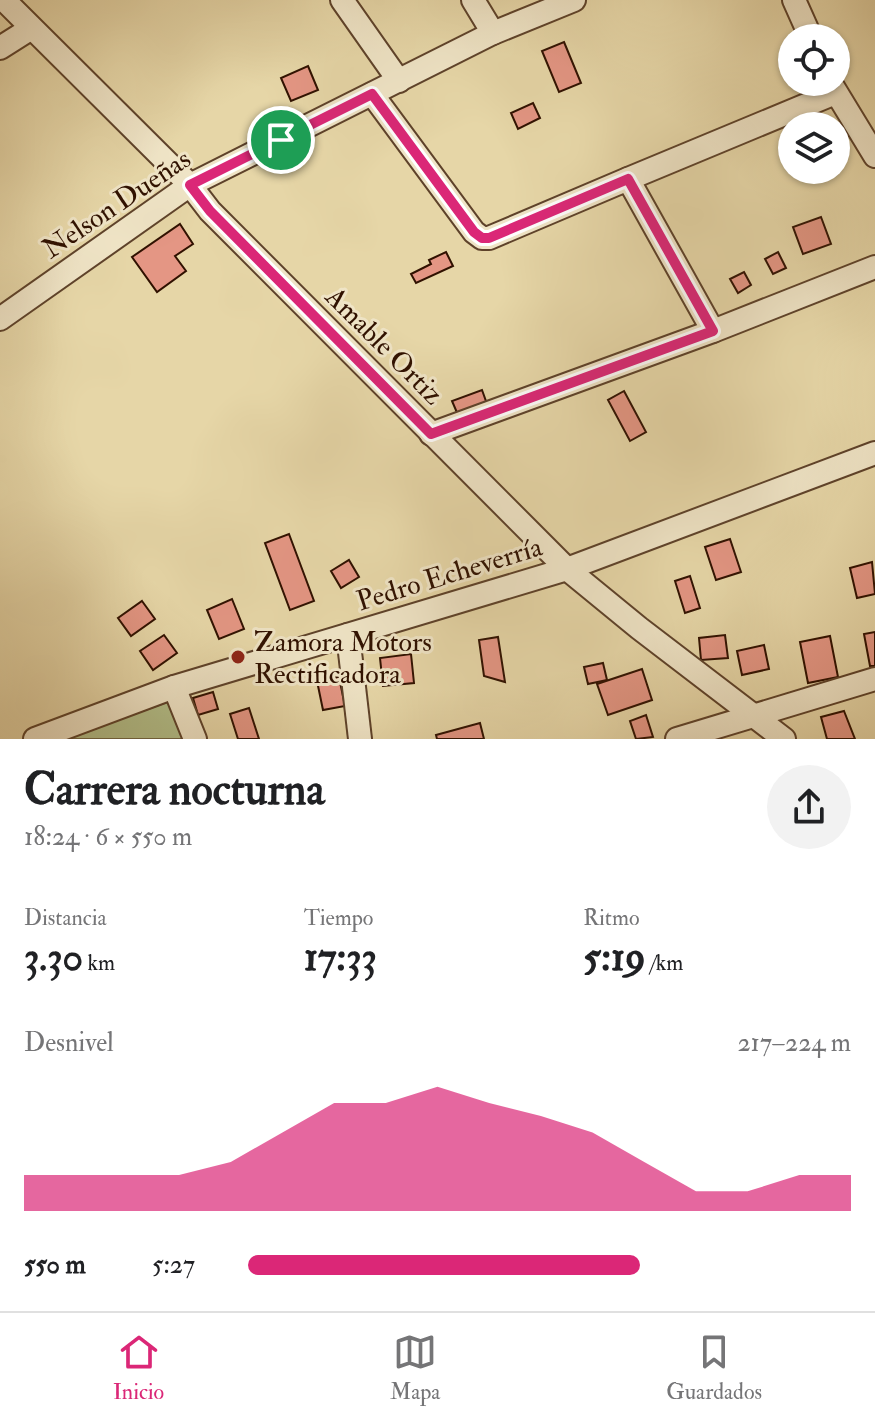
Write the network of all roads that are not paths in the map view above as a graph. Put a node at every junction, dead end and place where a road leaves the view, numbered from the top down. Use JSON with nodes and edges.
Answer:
{"nodes":[{"id":1,"x":4,"y":0,"type":"edge"},
{"id":2,"x":342,"y":0,"type":"edge"},
{"id":3,"x":473,"y":0,"type":"edge"},
{"id":4,"x":574,"y":0,"type":"edge"},
{"id":5,"x":794,"y":0,"type":"edge"},
{"id":6,"x":805,"y":24,"type":"edge"},
{"id":7,"x":30,"y":29,"type":"junction"},
{"id":8,"x":493,"y":33,"type":"junction"},
{"id":9,"x":0,"y":48,"type":"edge"},
{"id":10,"x":399,"y":81,"type":"junction"},
{"id":11,"x":372,"y":94,"type":"junction"},
{"id":12,"x":813,"y":96,"type":"edge"},
{"id":13,"x":838,"y":96,"type":"edge"},
{"id":14,"x":875,"y":156,"type":"edge"},
{"id":15,"x":628,"y":179,"type":"junction"},
{"id":16,"x":190,"y":185,"type":"junction"},
{"id":17,"x":875,"y":267,"type":"edge"},
{"id":18,"x":0,"y":319,"type":"edge"},
{"id":19,"x":713,"y":331,"type":"junction"},
{"id":20,"x":431,"y":434,"type":"junction"},
{"id":21,"x":875,"y":453,"type":"edge"},
{"id":22,"x":567,"y":569,"type":"junction"},
{"id":23,"x":348,"y":635,"type":"junction"},
{"id":24,"x":875,"y":679,"type":"edge"},
{"id":25,"x":174,"y":687,"type":"junction"},
{"id":26,"x":746,"y":724,"type":"edge"},
{"id":27,"x":35,"y":739,"type":"edge"},
{"id":28,"x":195,"y":739,"type":"edge"},
{"id":29,"x":360,"y":739,"type":"edge"},
{"id":30,"x":677,"y":739,"type":"edge"},
{"id":31,"x":784,"y":739,"type":"edge"}],
"edges":[{"from":1,"to":7,"type":"street","name":"Amable Ortiz"},
{"from":2,"to":10,"type":"street"},
{"from":3,"to":8,"type":"street"},
{"from":4,"to":8,"type":"street","name":"Nelson Dueñas"},
{"from":5,"to":6,"type":"street"},
{"from":7,"to":9,"type":"street"},
{"from":7,"to":16,"type":"street","name":"Amable Ortiz"},
{"from":8,"to":10,"type":"street","name":"Nelson Dueñas"},
{"from":10,"to":11,"type":"street","name":"Nelson Dueñas"},
{"from":11,"to":15,"type":"street"},
{"from":11,"to":16,"type":"street","name":"Nelson Dueñas"},
{"from":12,"to":15,"type":"street"},
{"from":13,"to":14,"type":"street"},
{"from":15,"to":19,"type":"street"},
{"from":16,"to":18,"type":"street","name":"Nelson Dueñas"},
{"from":16,"to":20,"type":"street","name":"Amable Ortiz"},
{"from":17,"to":19,"type":"street"},
{"from":19,"to":20,"type":"street"},
{"from":20,"to":22,"type":"street","name":"Amable Ortiz"},
{"from":21,"to":22,"type":"street","name":"Pedro Echeverría"},
{"from":22,"to":23,"type":"street","name":"Pedro Echeverría"},
{"from":22,"to":26,"type":"street","name":"Amable Ortiz"},
{"from":23,"to":25,"type":"street","name":"Pedro Echeverría"},
{"from":23,"to":29,"type":"street"},
{"from":24,"to":26,"type":"street"},
{"from":25,"to":27,"type":"street","name":"Pedro Echeverría"},
{"from":25,"to":28,"type":"street"},
{"from":26,"to":30,"type":"street"},
{"from":26,"to":31,"type":"street","name":"Amable Ortiz"}]}
